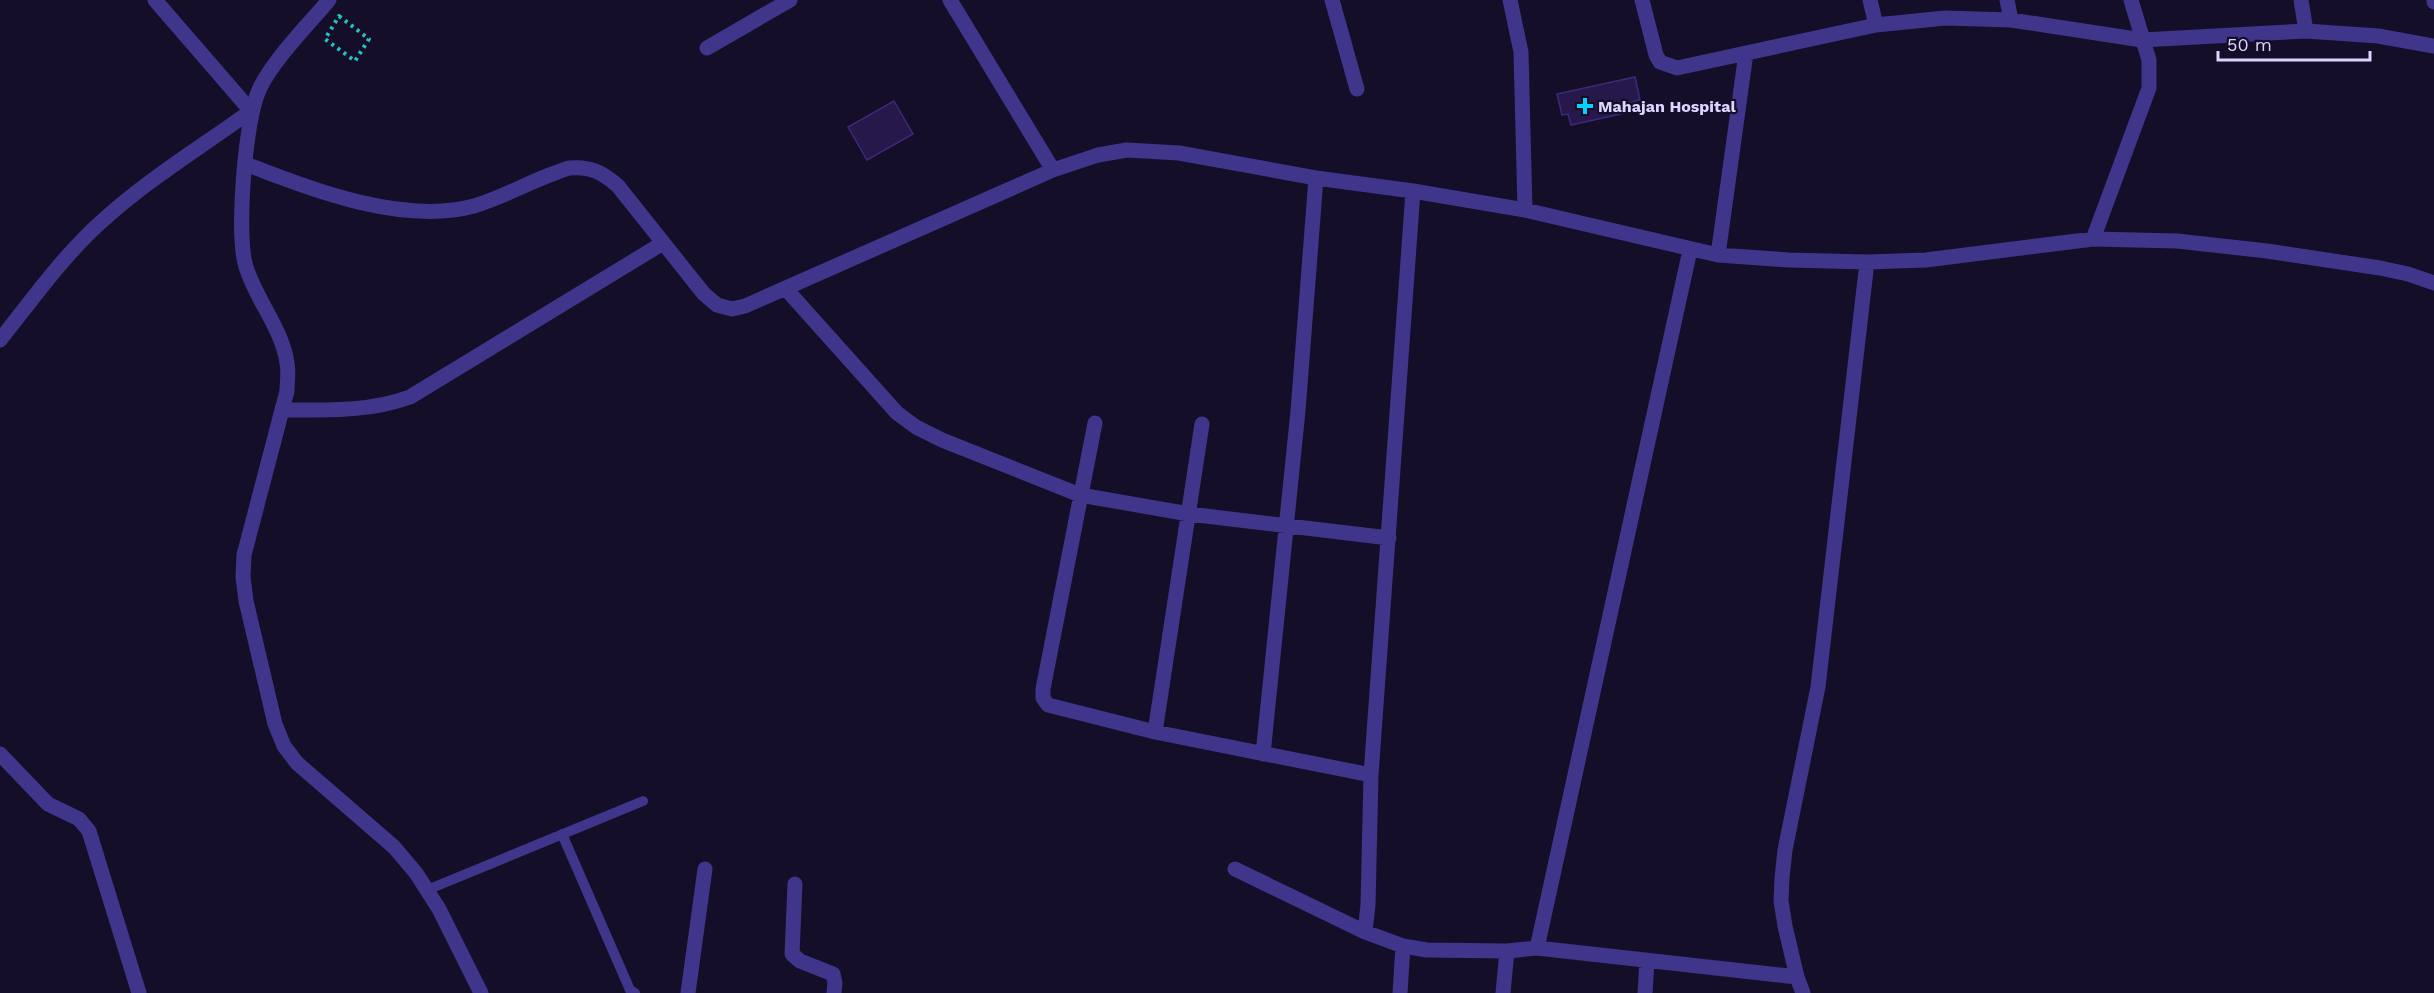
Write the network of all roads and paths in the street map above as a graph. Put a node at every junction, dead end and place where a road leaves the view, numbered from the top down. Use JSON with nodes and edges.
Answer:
{"nodes":[{"id":1,"x":155,"y":0,"type":"edge"},
{"id":2,"x":329,"y":0,"type":"edge"},
{"id":3,"x":790,"y":0,"type":"edge"},
{"id":4,"x":950,"y":0,"type":"edge"},
{"id":5,"x":1332,"y":0,"type":"edge"},
{"id":6,"x":1510,"y":0,"type":"edge"},
{"id":7,"x":1642,"y":0,"type":"edge"},
{"id":8,"x":1870,"y":0,"type":"edge"},
{"id":9,"x":2007,"y":0,"type":"edge"},
{"id":10,"x":2131,"y":0,"type":"edge"},
{"id":11,"x":2301,"y":0,"type":"edge"},
{"id":12,"x":339,"y":16,"type":"joint"},
{"id":13,"x":2011,"y":20,"type":"junction"},
{"id":14,"x":1876,"y":25,"type":"junction"},
{"id":15,"x":2306,"y":31,"type":"junction"},
{"id":16,"x":2142,"y":40,"type":"junction"},
{"id":17,"x":2434,"y":46,"type":"edge"},
{"id":18,"x":707,"y":48,"type":"dead end"},
{"id":19,"x":1746,"y":53,"type":"junction"},
{"id":20,"x":1357,"y":89,"type":"dead end"},
{"id":21,"x":251,"y":111,"type":"junction"},
{"id":22,"x":246,"y":164,"type":"junction"},
{"id":23,"x":1053,"y":170,"type":"junction"},
{"id":24,"x":1316,"y":178,"type":"junction"},
{"id":25,"x":1413,"y":191,"type":"junction"},
{"id":26,"x":1525,"y":210,"type":"junction"},
{"id":27,"x":2093,"y":239,"type":"junction"},
{"id":28,"x":663,"y":243,"type":"junction"},
{"id":29,"x":1690,"y":250,"type":"junction"},
{"id":30,"x":1718,"y":255,"type":"junction"},
{"id":31,"x":1867,"y":262,"type":"junction"},
{"id":32,"x":2434,"y":283,"type":"edge"},
{"id":33,"x":786,"y":289,"type":"junction"},
{"id":34,"x":0,"y":340,"type":"edge"},
{"id":35,"x":283,"y":410,"type":"junction"},
{"id":36,"x":1095,"y":423,"type":"dead end"},
{"id":37,"x":1202,"y":424,"type":"dead end"},
{"id":38,"x":1080,"y":495,"type":"junction"},
{"id":39,"x":1189,"y":514,"type":"junction"},
{"id":40,"x":1288,"y":527,"type":"junction"},
{"id":41,"x":1389,"y":538,"type":"junction"},
{"id":42,"x":1155,"y":732,"type":"junction"},
{"id":43,"x":0,"y":754,"type":"edge"},
{"id":44,"x":1263,"y":754,"type":"junction"},
{"id":45,"x":1371,"y":775,"type":"junction"},
{"id":46,"x":643,"y":801,"type":"dead end"},
{"id":47,"x":562,"y":834,"type":"junction"},
{"id":48,"x":705,"y":869,"type":"dead end"},
{"id":49,"x":1235,"y":869,"type":"dead end"},
{"id":50,"x":795,"y":884,"type":"dead end"},
{"id":51,"x":427,"y":890,"type":"junction"},
{"id":52,"x":1365,"y":932,"type":"junction"},
{"id":53,"x":1403,"y":945,"type":"junction"},
{"id":54,"x":1537,"y":948,"type":"junction"},
{"id":55,"x":1507,"y":951,"type":"junction"},
{"id":56,"x":1647,"y":961,"type":"junction"},
{"id":57,"x":1797,"y":978,"type":"junction"},
{"id":58,"x":139,"y":993,"type":"edge"},
{"id":59,"x":481,"y":993,"type":"edge"},
{"id":60,"x":635,"y":993,"type":"edge"},
{"id":61,"x":688,"y":993,"type":"edge"},
{"id":62,"x":834,"y":993,"type":"edge"},
{"id":63,"x":1400,"y":993,"type":"edge"},
{"id":64,"x":1503,"y":993,"type":"edge"},
{"id":65,"x":1645,"y":993,"type":"edge"},
{"id":66,"x":1803,"y":993,"type":"edge"}],
"edges":[{"from":1,"to":21,"type":"street"},
{"from":2,"to":21,"type":"street"},
{"from":3,"to":18,"type":"street"},
{"from":4,"to":23,"type":"street"},
{"from":5,"to":20,"type":"street"},
{"from":6,"to":26,"type":"street"},
{"from":7,"to":19,"type":"street"},
{"from":8,"to":14,"type":"street"},
{"from":9,"to":13,"type":"street"},
{"from":10,"to":16,"type":"street"},
{"from":11,"to":15,"type":"street"},
{"from":12,"to":12,"type":"path"},
{"from":13,"to":14,"type":"street"},
{"from":13,"to":16,"type":"street"},
{"from":14,"to":19,"type":"street"},
{"from":15,"to":16,"type":"street"},
{"from":15,"to":17,"type":"street"},
{"from":16,"to":27,"type":"street"},
{"from":19,"to":30,"type":"street"},
{"from":21,"to":22,"type":"street"},
{"from":21,"to":34,"type":"street"},
{"from":22,"to":28,"type":"street"},
{"from":22,"to":35,"type":"street"},
{"from":23,"to":24,"type":"street"},
{"from":23,"to":33,"type":"street"},
{"from":24,"to":25,"type":"street"},
{"from":24,"to":40,"type":"street"},
{"from":25,"to":26,"type":"street"},
{"from":25,"to":41,"type":"street"},
{"from":26,"to":29,"type":"street"},
{"from":27,"to":31,"type":"street"},
{"from":27,"to":32,"type":"street"},
{"from":28,"to":33,"type":"street"},
{"from":28,"to":35,"type":"street"},
{"from":29,"to":30,"type":"street"},
{"from":29,"to":54,"type":"street"},
{"from":30,"to":31,"type":"street"},
{"from":31,"to":57,"type":"street"},
{"from":33,"to":38,"type":"street"},
{"from":35,"to":51,"type":"street"},
{"from":36,"to":38,"type":"street"},
{"from":37,"to":39,"type":"street"},
{"from":38,"to":39,"type":"street"},
{"from":38,"to":42,"type":"street"},
{"from":39,"to":40,"type":"street"},
{"from":39,"to":42,"type":"street"},
{"from":40,"to":41,"type":"street"},
{"from":40,"to":44,"type":"street"},
{"from":41,"to":45,"type":"street"},
{"from":42,"to":44,"type":"street"},
{"from":43,"to":58,"type":"street"},
{"from":44,"to":45,"type":"street"},
{"from":45,"to":52,"type":"street"},
{"from":46,"to":47,"type":"lane"},
{"from":47,"to":51,"type":"lane"},
{"from":47,"to":60,"type":"lane"},
{"from":48,"to":61,"type":"street"},
{"from":49,"to":52,"type":"street"},
{"from":50,"to":62,"type":"street"},
{"from":51,"to":59,"type":"street"},
{"from":52,"to":53,"type":"street"},
{"from":53,"to":55,"type":"street"},
{"from":53,"to":63,"type":"street"},
{"from":54,"to":55,"type":"street"},
{"from":54,"to":56,"type":"street"},
{"from":55,"to":64,"type":"street"},
{"from":56,"to":57,"type":"street"},
{"from":56,"to":65,"type":"street"},
{"from":57,"to":66,"type":"street"}]}
